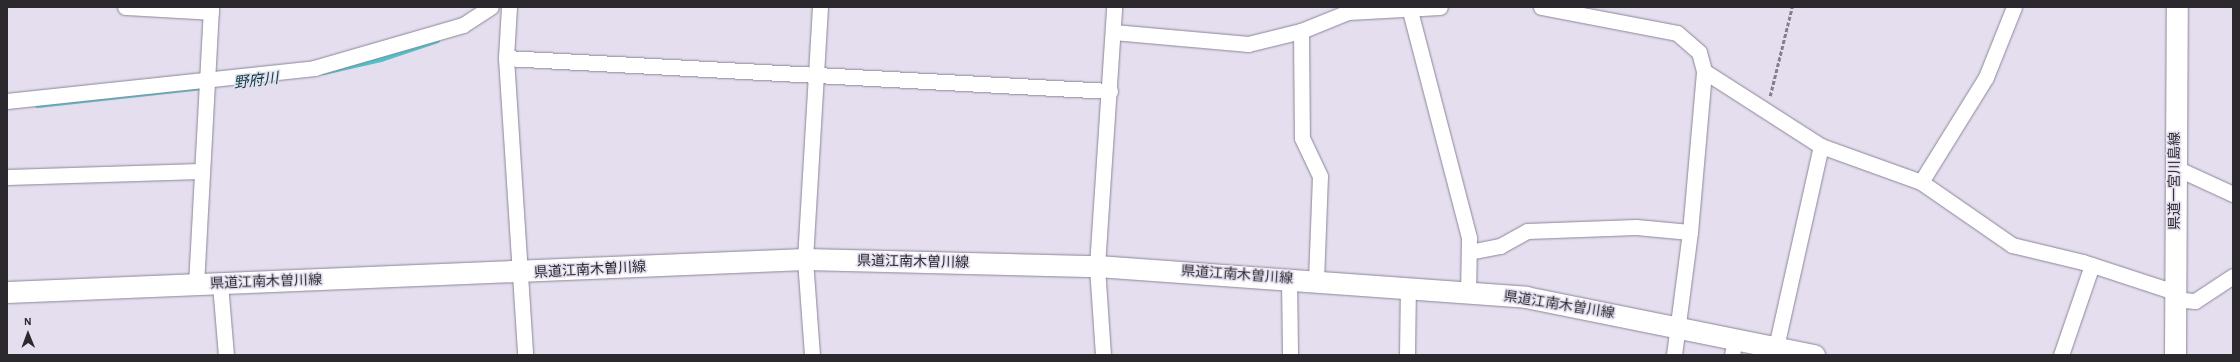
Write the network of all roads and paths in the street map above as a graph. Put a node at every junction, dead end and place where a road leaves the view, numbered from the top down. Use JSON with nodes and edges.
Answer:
{"nodes":[{"id":1,"x":125,"y":7,"type":"edge"},
{"id":2,"x":491,"y":7,"type":"edge"},
{"id":3,"x":509,"y":7,"type":"edge"},
{"id":4,"x":820,"y":7,"type":"edge"},
{"id":5,"x":1114,"y":7,"type":"edge"},
{"id":6,"x":1440,"y":7,"type":"edge"},
{"id":7,"x":1542,"y":7,"type":"edge"},
{"id":8,"x":1792,"y":7,"type":"edge"},
{"id":9,"x":2014,"y":7,"type":"edge"},
{"id":10,"x":2177,"y":7,"type":"edge"},
{"id":11,"x":1410,"y":8,"type":"edge"},
{"id":12,"x":1571,"y":9,"type":"edge"},
{"id":13,"x":211,"y":10,"type":"edge"},
{"id":14,"x":1302,"y":31,"type":"junction"},
{"id":15,"x":1113,"y":32,"type":"junction"},
{"id":16,"x":506,"y":58,"type":"junction"},
{"id":17,"x":1704,"y":71,"type":"junction"},
{"id":18,"x":817,"y":76,"type":"junction"},
{"id":19,"x":207,"y":80,"type":"junction"},
{"id":20,"x":1110,"y":91,"type":"junction"},
{"id":21,"x":7,"y":102,"type":"edge"},
{"id":22,"x":1766,"y":109,"type":"junction"},
{"id":23,"x":1821,"y":146,"type":"junction"},
{"id":24,"x":2174,"y":167,"type":"junction"},
{"id":25,"x":201,"y":171,"type":"junction"},
{"id":26,"x":7,"y":177,"type":"edge"},
{"id":27,"x":1921,"y":182,"type":"junction"},
{"id":28,"x":2233,"y":194,"type":"edge"},
{"id":29,"x":1690,"y":232,"type":"junction"},
{"id":30,"x":1469,"y":252,"type":"junction"},
{"id":31,"x":805,"y":259,"type":"junction"},
{"id":32,"x":2092,"y":265,"type":"junction"},
{"id":33,"x":1097,"y":266,"type":"junction"},
{"id":34,"x":519,"y":274,"type":"junction"},
{"id":35,"x":2233,"y":276,"type":"edge"},
{"id":36,"x":1289,"y":279,"type":"junction"},
{"id":37,"x":1316,"y":281,"type":"junction"},
{"id":38,"x":220,"y":284,"type":"junction"},
{"id":39,"x":196,"y":285,"type":"junction"},
{"id":40,"x":1408,"y":287,"type":"junction"},
{"id":41,"x":7,"y":292,"type":"edge"},
{"id":42,"x":1468,"y":293,"type":"junction"},
{"id":43,"x":2174,"y":295,"type":"junction"},
{"id":44,"x":1679,"y":327,"type":"junction"},
{"id":45,"x":1733,"y":347,"type":"edge"},
{"id":46,"x":1776,"y":347,"type":"junction"},
{"id":47,"x":226,"y":355,"type":"edge"},
{"id":48,"x":525,"y":355,"type":"edge"},
{"id":49,"x":812,"y":355,"type":"edge"},
{"id":50,"x":1103,"y":355,"type":"edge"},
{"id":51,"x":1290,"y":355,"type":"edge"},
{"id":52,"x":1407,"y":355,"type":"edge"},
{"id":53,"x":1674,"y":355,"type":"edge"},
{"id":54,"x":1814,"y":355,"type":"edge"},
{"id":55,"x":2061,"y":355,"type":"edge"},
{"id":56,"x":2175,"y":355,"type":"edge"}],
"edges":[{"from":1,"to":13,"type":"street"},
{"from":2,"to":19,"type":"street"},
{"from":3,"to":16,"type":"street"},
{"from":4,"to":18,"type":"street"},
{"from":5,"to":15,"type":"street"},
{"from":6,"to":11,"type":"street"},
{"from":7,"to":12,"type":"street"},
{"from":8,"to":22,"type":"path"},
{"from":9,"to":27,"type":"street"},
{"from":10,"to":24,"type":"main road","name":"県道一宮川島線"},
{"from":11,"to":14,"type":"street"},
{"from":11,"to":30,"type":"street"},
{"from":12,"to":17,"type":"street"},
{"from":13,"to":19,"type":"street"},
{"from":14,"to":15,"type":"street"},
{"from":14,"to":37,"type":"street"},
{"from":15,"to":20,"type":"street"},
{"from":16,"to":18,"type":"street"},
{"from":16,"to":34,"type":"street"},
{"from":17,"to":22,"type":"street"},
{"from":17,"to":29,"type":"street"},
{"from":18,"to":20,"type":"street"},
{"from":18,"to":31,"type":"street"},
{"from":19,"to":21,"type":"street"},
{"from":19,"to":25,"type":"street"},
{"from":20,"to":33,"type":"street"},
{"from":22,"to":23,"type":"street"},
{"from":23,"to":27,"type":"street"},
{"from":23,"to":46,"type":"street"},
{"from":24,"to":28,"type":"street"},
{"from":24,"to":43,"type":"main road","name":"県道一宮川島線"},
{"from":25,"to":26,"type":"street"},
{"from":25,"to":39,"type":"street"},
{"from":27,"to":32,"type":"street"},
{"from":29,"to":30,"type":"street"},
{"from":29,"to":44,"type":"street"},
{"from":30,"to":42,"type":"street"},
{"from":31,"to":33,"type":"main road","name":"県道江南木曽川線"},
{"from":31,"to":34,"type":"main road","name":"県道江南木曽川線"},
{"from":31,"to":49,"type":"street"},
{"from":32,"to":43,"type":"street"},
{"from":32,"to":55,"type":"street"},
{"from":33,"to":36,"type":"main road","name":"県道江南木曽川線"},
{"from":33,"to":50,"type":"street"},
{"from":34,"to":38,"type":"main road","name":"県道江南木曽川線"},
{"from":34,"to":48,"type":"street"},
{"from":35,"to":43,"type":"street"},
{"from":36,"to":37,"type":"main road","name":"県道江南木曽川線"},
{"from":36,"to":51,"type":"street"},
{"from":37,"to":40,"type":"main road","name":"県道江南木曽川線"},
{"from":38,"to":39,"type":"main road","name":"県道江南木曽川線"},
{"from":38,"to":47,"type":"street"},
{"from":39,"to":41,"type":"main road","name":"県道江南木曽川線"},
{"from":40,"to":42,"type":"main road","name":"県道江南木曽川線"},
{"from":40,"to":52,"type":"street"},
{"from":42,"to":44,"type":"main road","name":"県道江南木曽川線"},
{"from":43,"to":56,"type":"main road","name":"県道一宮川島線"},
{"from":44,"to":45,"type":"main road","name":"県道江南木曽川線"},
{"from":44,"to":53,"type":"street"},
{"from":45,"to":46,"type":"main road","name":"県道江南木曽川線"},
{"from":46,"to":54,"type":"main road","name":"県道江南木曽川線"}]}
